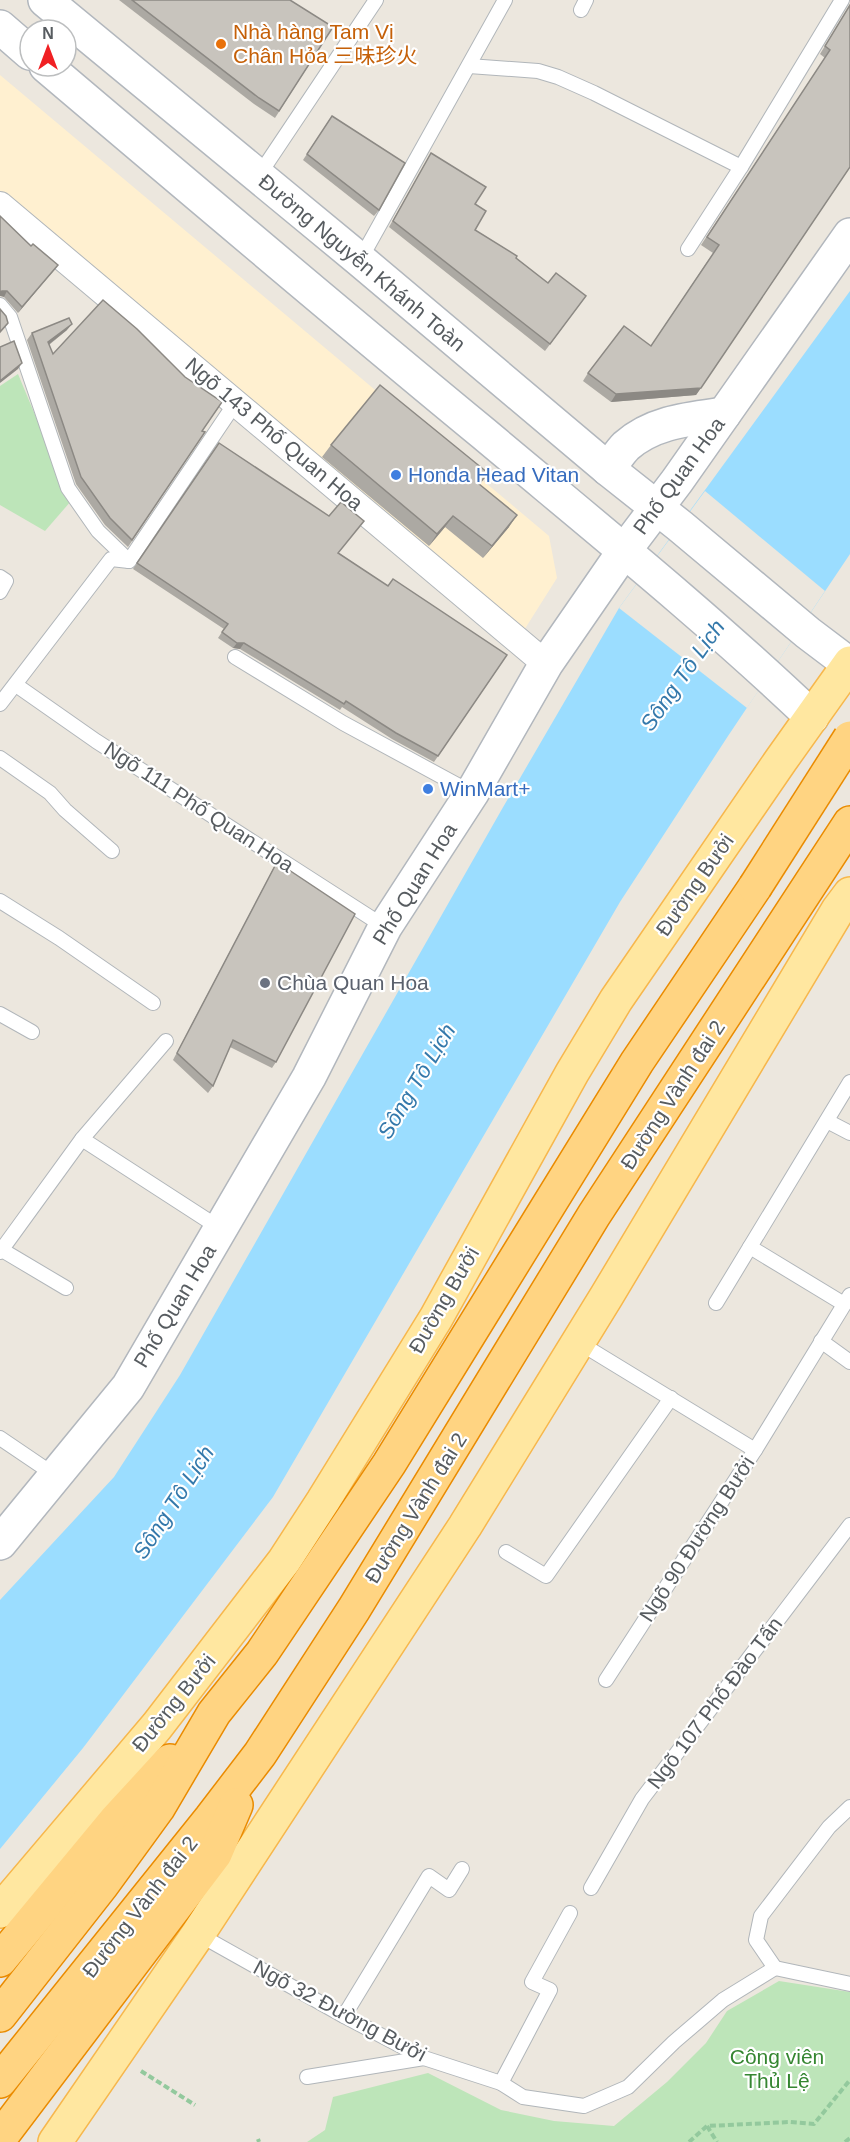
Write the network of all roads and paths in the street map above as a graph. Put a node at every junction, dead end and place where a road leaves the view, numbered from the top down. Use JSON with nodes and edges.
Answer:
{"nodes":[{"id":1,"x":45,"y":0,"type":"edge"},
{"id":2,"x":376,"y":0,"type":"edge"},
{"id":3,"x":505,"y":0,"type":"edge"},
{"id":4,"x":842,"y":0,"type":"edge"},
{"id":5,"x":0,"y":27,"type":"edge"},
{"id":6,"x":18,"y":42,"type":"edge"},
{"id":7,"x":469,"y":66,"type":"junction"},
{"id":8,"x":60,"y":78,"type":"edge"},
{"id":9,"x":741,"y":167,"type":"junction"},
{"id":10,"x":257,"y":177,"type":"junction"},
{"id":11,"x":0,"y":205,"type":"edge"},
{"id":12,"x":850,"y":235,"type":"edge"},
{"id":13,"x":688,"y":249,"type":"dead end"},
{"id":14,"x":360,"y":260,"type":"junction"},
{"id":15,"x":0,"y":304,"type":"edge"},
{"id":16,"x":236,"y":402,"type":"junction"},
{"id":17,"x":724,"y":414,"type":"junction"},
{"id":18,"x":608,"y":469,"type":"junction"},
{"id":19,"x":668,"y":517,"type":"junction"},
{"id":20,"x":635,"y":560,"type":"junction"},
{"id":21,"x":129,"y":561,"type":"junction"},
{"id":22,"x":0,"y":577,"type":"edge"},
{"id":23,"x":0,"y":592,"type":"edge"},
{"id":24,"x":235,"y":657,"type":"dead end"},
{"id":25,"x":546,"y":664,"type":"junction"},
{"id":26,"x":850,"y":664,"type":"edge"},
{"id":27,"x":16,"y":685,"type":"junction"},
{"id":28,"x":0,"y":704,"type":"edge"},
{"id":29,"x":812,"y":717,"type":"junction"},
{"id":30,"x":850,"y":738,"type":"edge"},
{"id":31,"x":850,"y":750,"type":"edge"},
{"id":32,"x":0,"y":758,"type":"edge"},
{"id":33,"x":472,"y":793,"type":"junction"},
{"id":34,"x":850,"y":823,"type":"edge"},
{"id":35,"x":112,"y":851,"type":"dead end"},
{"id":36,"x":0,"y":900,"type":"edge"},
{"id":37,"x":846,"y":904,"type":"edge"},
{"id":38,"x":385,"y":927,"type":"junction"},
{"id":39,"x":153,"y":1003,"type":"dead end"},
{"id":40,"x":0,"y":1014,"type":"edge"},
{"id":41,"x":32,"y":1032,"type":"dead end"},
{"id":42,"x":166,"y":1041,"type":"dead end"},
{"id":43,"x":850,"y":1082,"type":"edge"},
{"id":44,"x":827,"y":1120,"type":"junction"},
{"id":45,"x":850,"y":1133,"type":"edge"},
{"id":46,"x":82,"y":1139,"type":"junction"},
{"id":47,"x":221,"y":1229,"type":"junction"},
{"id":48,"x":750,"y":1247,"type":"junction"},
{"id":49,"x":1,"y":1251,"type":"edge"},
{"id":50,"x":66,"y":1288,"type":"dead end"},
{"id":51,"x":847,"y":1299,"type":"edge"},
{"id":52,"x":716,"y":1303,"type":"dead end"},
{"id":53,"x":821,"y":1341,"type":"junction"},
{"id":54,"x":578,"y":1342,"type":"junction"},
{"id":55,"x":850,"y":1362,"type":"edge"},
{"id":56,"x":671,"y":1398,"type":"junction"},
{"id":57,"x":0,"y":1438,"type":"edge"},
{"id":58,"x":755,"y":1450,"type":"junction"},
{"id":59,"x":56,"y":1476,"type":"junction"},
{"id":60,"x":850,"y":1525,"type":"edge"},
{"id":61,"x":0,"y":1544,"type":"edge"},
{"id":62,"x":506,"y":1552,"type":"dead end"},
{"id":63,"x":606,"y":1680,"type":"dead end"},
{"id":64,"x":214,"y":1713,"type":"junction"},
{"id":65,"x":260,"y":1754,"type":"junction"},
{"id":66,"x":850,"y":1807,"type":"edge"},
{"id":67,"x":462,"y":1869,"type":"dead end"},
{"id":68,"x":591,"y":1888,"type":"dead end"},
{"id":69,"x":0,"y":1911,"type":"edge"},
{"id":70,"x":570,"y":1913,"type":"dead end"},
{"id":71,"x":198,"y":1934,"type":"junction"},
{"id":72,"x":0,"y":1960,"type":"edge"},
{"id":73,"x":775,"y":1968,"type":"junction"},
{"id":74,"x":850,"y":1984,"type":"edge"},
{"id":75,"x":0,"y":2015,"type":"edge"},
{"id":76,"x":344,"y":2016,"type":"junction"},
{"id":77,"x":115,"y":2054,"type":"junction"},
{"id":78,"x":424,"y":2058,"type":"junction"},
{"id":79,"x":307,"y":2077,"type":"dead end"},
{"id":80,"x":850,"y":2080,"type":"edge"},
{"id":81,"x":0,"y":2081,"type":"edge"},
{"id":82,"x":501,"y":2083,"type":"junction"},
{"id":83,"x":195,"y":2105,"type":"dead end"},
{"id":84,"x":707,"y":2126,"type":"junction"},
{"id":85,"x":0,"y":2138,"type":"edge"},
{"id":86,"x":850,"y":2138,"type":"edge"},
{"id":87,"x":55,"y":2142,"type":"edge"},
{"id":88,"x":689,"y":2142,"type":"edge"},
{"id":89,"x":717,"y":2142,"type":"edge"},
{"id":90,"x":845,"y":2142,"type":"edge"}],
"edges":[{"from":1,"to":10,"type":"main road","name":"Đường Nguyễn Khánh Toàn"},
{"from":2,"to":10,"type":"lane"},
{"from":3,"to":7,"type":"lane"},
{"from":4,"to":9,"type":"lane"},
{"from":5,"to":6,"type":"main road"},
{"from":7,"to":9,"type":"lane"},
{"from":7,"to":14,"type":"lane"},
{"from":8,"to":20,"type":"main road"},
{"from":9,"to":13,"type":"lane"},
{"from":10,"to":14,"type":"main road","name":"Đường Nguyễn Khánh Toàn"},
{"from":11,"to":16,"type":"street","name":"Ngõ 143 Phố Quan Hoa"},
{"from":12,"to":17,"type":"main road","name":"Phố Quan Hoa"},
{"from":14,"to":18,"type":"main road","name":"Đường Nguyễn Khánh Toàn"},
{"from":15,"to":21,"type":"lane"},
{"from":16,"to":21,"type":"lane"},
{"from":16,"to":25,"type":"street","name":"Ngõ 143 Phố Quan Hoa"},
{"from":17,"to":18,"type":"main road"},
{"from":17,"to":19,"type":"main road","name":"Phố Quan Hoa"},
{"from":18,"to":19,"type":"main road","name":"Đường Nguyễn Khánh Toàn"},
{"from":19,"to":20,"type":"main road","name":"Phố Quan Hoa"},
{"from":19,"to":26,"type":"main road","name":"Đường Nguyễn Khánh Toàn"},
{"from":20,"to":25,"type":"main road","name":"Phố Quan Hoa"},
{"from":20,"to":29,"type":"main road"},
{"from":21,"to":27,"type":"lane"},
{"from":22,"to":23,"type":"lane"},
{"from":24,"to":33,"type":"lane"},
{"from":25,"to":33,"type":"main road","name":"Phố Quan Hoa"},
{"from":26,"to":29,"type":"main road","name":"Đường Bưởi"},
{"from":27,"to":28,"type":"lane"},
{"from":27,"to":38,"type":"lane","name":"Ngõ 111 Phố Quan Hoa"},
{"from":29,"to":31,"type":"main road"},
{"from":29,"to":69,"type":"main road","name":"Đường Bưởi"},
{"from":30,"to":64,"type":"highway","name":"Đường Vành đai 2","bridge":true},
{"from":32,"to":35,"type":"lane"},
{"from":33,"to":38,"type":"main road","name":"Phố Quan Hoa"},
{"from":34,"to":65,"type":"highway","name":"Đường Vành đai 2"},
{"from":36,"to":39,"type":"lane"},
{"from":37,"to":54,"type":"main road"},
{"from":38,"to":47,"type":"main road","name":"Phố Quan Hoa"},
{"from":40,"to":41,"type":"lane"},
{"from":42,"to":46,"type":"lane"},
{"from":43,"to":44,"type":"lane"},
{"from":44,"to":45,"type":"lane"},
{"from":44,"to":48,"type":"lane"},
{"from":46,"to":47,"type":"lane"},
{"from":46,"to":49,"type":"lane"},
{"from":47,"to":59,"type":"main road","name":"Phố Quan Hoa"},
{"from":48,"to":51,"type":"lane"},
{"from":48,"to":52,"type":"lane"},
{"from":49,"to":50,"type":"lane"},
{"from":51,"to":53,"type":"lane"},
{"from":53,"to":55,"type":"lane"},
{"from":53,"to":58,"type":"lane"},
{"from":54,"to":56,"type":"lane","name":"Ngõ 90 Đường Bưởi"},
{"from":54,"to":71,"type":"main road"},
{"from":56,"to":58,"type":"lane","name":"Ngõ 90 Đường Bưởi"},
{"from":56,"to":62,"type":"lane"},
{"from":57,"to":59,"type":"lane"},
{"from":58,"to":63,"type":"lane","name":"Ngõ 90 Đường Bưởi"},
{"from":59,"to":61,"type":"main road","name":"Phố Quan Hoa"},
{"from":60,"to":68,"type":"lane","name":"Ngõ 107 Phố Đào Tấn"},
{"from":64,"to":72,"type":"highway"},
{"from":64,"to":75,"type":"highway","name":"Đường Vành đai 2"},
{"from":65,"to":81,"type":"highway","name":"Đường Vành đai 2"},
{"from":65,"to":85,"type":"highway"},
{"from":66,"to":73,"type":"lane"},
{"from":67,"to":76,"type":"lane"},
{"from":70,"to":82,"type":"lane"},
{"from":71,"to":76,"type":"lane","name":"Ngõ 32 Đường Bưởi"},
{"from":71,"to":77,"type":"main road"},
{"from":73,"to":74,"type":"lane"},
{"from":73,"to":82,"type":"lane","name":"Ngõ 32 Đường Bưởi"},
{"from":76,"to":78,"type":"lane","name":"Ngõ 32 Đường Bưởi"},
{"from":77,"to":83,"type":"path"},
{"from":77,"to":87,"type":"main road"},
{"from":78,"to":79,"type":"lane"},
{"from":78,"to":82,"type":"lane","name":"Ngõ 32 Đường Bưởi"},
{"from":80,"to":84,"type":"path"},
{"from":84,"to":88,"type":"path"},
{"from":84,"to":89,"type":"path"},
{"from":86,"to":90,"type":"path"}]}
